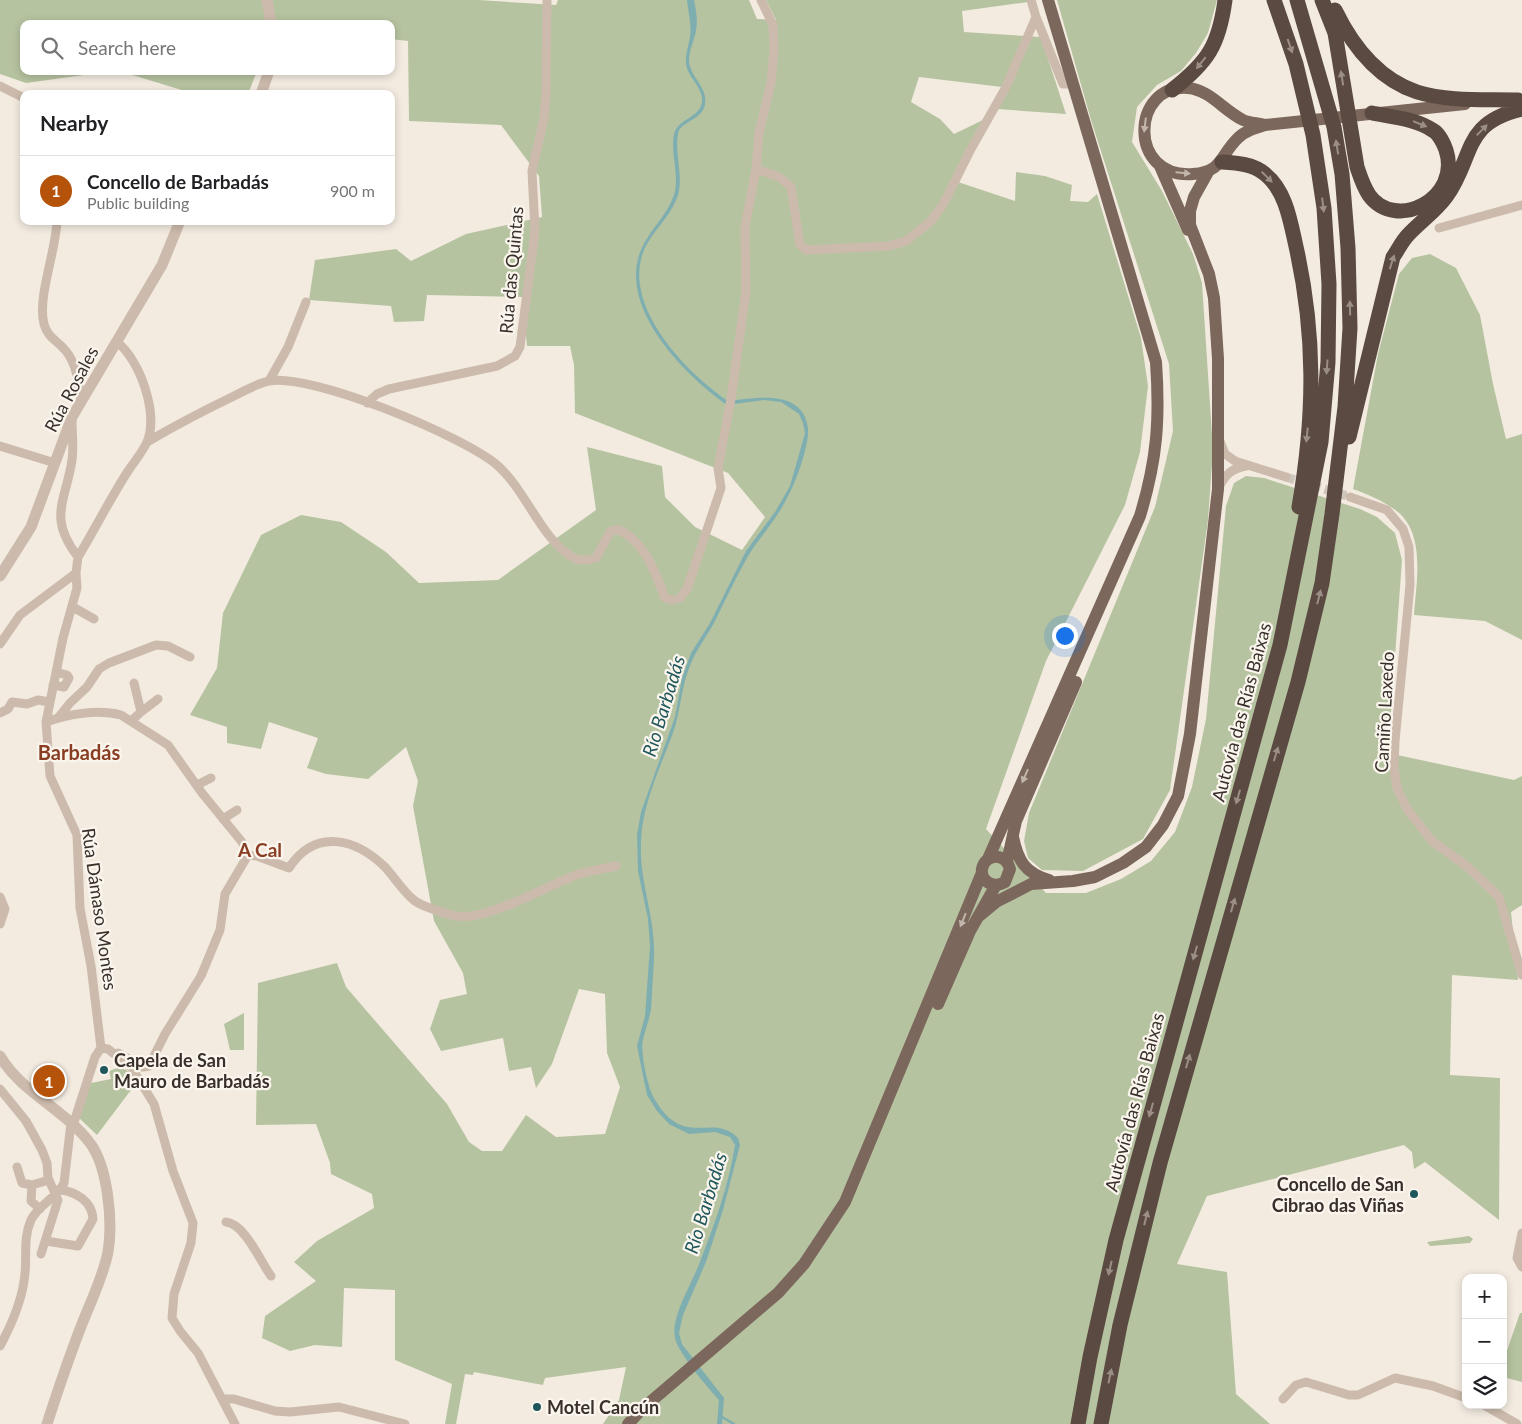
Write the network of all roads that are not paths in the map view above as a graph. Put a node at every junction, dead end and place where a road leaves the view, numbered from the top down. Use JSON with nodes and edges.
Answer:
{"nodes":[{"id":1,"x":267,"y":0,"type":"edge"},
{"id":2,"x":547,"y":0,"type":"edge"},
{"id":3,"x":761,"y":0,"type":"edge"},
{"id":4,"x":1031,"y":0,"type":"edge"},
{"id":5,"x":1049,"y":0,"type":"edge"},
{"id":6,"x":1225,"y":0,"type":"edge"},
{"id":7,"x":1274,"y":0,"type":"edge"},
{"id":8,"x":1297,"y":0,"type":"edge"},
{"id":9,"x":1322,"y":0,"type":"edge"},
{"id":10,"x":1330,"y":0,"type":"edge"},
{"id":11,"x":1036,"y":17,"type":"junction"},
{"id":12,"x":270,"y":20,"type":"edge"},
{"id":13,"x":268,"y":75,"type":"edge"},
{"id":14,"x":1073,"y":84,"type":"junction"},
{"id":15,"x":0,"y":86,"type":"edge"},
{"id":16,"x":263,"y":90,"type":"edge"},
{"id":17,"x":1172,"y":90,"type":"junction"},
{"id":18,"x":20,"y":96,"type":"edge"},
{"id":19,"x":1521,"y":103,"type":"edge"},
{"id":20,"x":1372,"y":114,"type":"junction"},
{"id":21,"x":1265,"y":125,"type":"junction"},
{"id":22,"x":1222,"y":162,"type":"junction"},
{"id":23,"x":1160,"y":166,"type":"junction"},
{"id":24,"x":756,"y":170,"type":"junction"},
{"id":25,"x":1208,"y":172,"type":"junction"},
{"id":26,"x":1522,"y":205,"type":"edge"},
{"id":27,"x":56,"y":225,"type":"edge"},
{"id":28,"x":178,"y":225,"type":"edge"},
{"id":29,"x":1439,"y":228,"type":"dead end"},
{"id":30,"x":1197,"y":245,"type":"junction"},
{"id":31,"x":306,"y":302,"type":"dead end"},
{"id":32,"x":117,"y":342,"type":"junction"},
{"id":33,"x":269,"y":380,"type":"junction"},
{"id":34,"x":81,"y":402,"type":"junction"},
{"id":35,"x":367,"y":403,"type":"junction"},
{"id":36,"x":72,"y":417,"type":"junction"},
{"id":37,"x":1220,"y":439,"type":"junction"},
{"id":38,"x":147,"y":442,"type":"junction"},
{"id":39,"x":0,"y":446,"type":"edge"},
{"id":40,"x":55,"y":463,"type":"junction"},
{"id":41,"x":1219,"y":464,"type":"junction"},
{"id":42,"x":1235,"y":465,"type":"junction"},
{"id":43,"x":1286,"y":477,"type":"tunnel mouth"},
{"id":44,"x":1218,"y":489,"type":"junction"},
{"id":45,"x":1350,"y":497,"type":"tunnel mouth"},
{"id":46,"x":1332,"y":514,"type":"junction"},
{"id":47,"x":78,"y":557,"type":"junction"},
{"id":48,"x":1116,"y":571,"type":"junction"},
{"id":49,"x":76,"y":573,"type":"junction"},
{"id":50,"x":0,"y":576,"type":"edge"},
{"id":51,"x":73,"y":608,"type":"junction"},
{"id":52,"x":94,"y":619,"type":"dead end"},
{"id":53,"x":0,"y":644,"type":"edge"},
{"id":54,"x":190,"y":657,"type":"dead end"},
{"id":55,"x":56,"y":672,"type":"junction"},
{"id":56,"x":134,"y":683,"type":"dead end"},
{"id":57,"x":53,"y":685,"type":"junction"},
{"id":58,"x":158,"y":699,"type":"dead end"},
{"id":59,"x":49,"y":702,"type":"junction"},
{"id":60,"x":141,"y":712,"type":"junction"},
{"id":61,"x":0,"y":713,"type":"edge"},
{"id":62,"x":58,"y":718,"type":"junction"},
{"id":63,"x":131,"y":721,"type":"junction"},
{"id":64,"x":46,"y":722,"type":"junction"},
{"id":65,"x":1252,"y":750,"type":"junction"},
{"id":66,"x":211,"y":778,"type":"dead end"},
{"id":67,"x":197,"y":785,"type":"junction"},
{"id":68,"x":237,"y":810,"type":"dead end"},
{"id":69,"x":223,"y":819,"type":"junction"},
{"id":70,"x":1013,"y":835,"type":"junction"},
{"id":71,"x":248,"y":855,"type":"junction"},
{"id":72,"x":988,"y":859,"type":"junction"},
{"id":73,"x":1008,"y":864,"type":"junction"},
{"id":74,"x":616,"y":866,"type":"dead end"},
{"id":75,"x":982,"y":875,"type":"junction"},
{"id":76,"x":1032,"y":880,"type":"junction"},
{"id":77,"x":999,"y":885,"type":"junction"},
{"id":78,"x":0,"y":897,"type":"edge"},
{"id":79,"x":979,"y":916,"type":"junction"},
{"id":80,"x":0,"y":924,"type":"edge"},
{"id":81,"x":1522,"y":975,"type":"edge"},
{"id":82,"x":104,"y":1049,"type":"junction"},
{"id":83,"x":0,"y":1056,"type":"edge"},
{"id":84,"x":900,"y":1074,"type":"junction"},
{"id":85,"x":0,"y":1090,"type":"edge"},
{"id":86,"x":72,"y":1124,"type":"junction"},
{"id":87,"x":17,"y":1167,"type":"dead end"},
{"id":88,"x":48,"y":1180,"type":"junction"},
{"id":89,"x":32,"y":1185,"type":"junction"},
{"id":90,"x":58,"y":1192,"type":"junction"},
{"id":91,"x":40,"y":1209,"type":"junction"},
{"id":92,"x":226,"y":1222,"type":"dead end"},
{"id":93,"x":1522,"y":1233,"type":"edge"},
{"id":94,"x":46,"y":1241,"type":"junction"},
{"id":95,"x":41,"y":1254,"type":"dead end"},
{"id":96,"x":1522,"y":1268,"type":"edge"},
{"id":97,"x":271,"y":1276,"type":"dead end"},
{"id":98,"x":0,"y":1346,"type":"edge"},
{"id":99,"x":1462,"y":1397,"type":"edge"},
{"id":100,"x":224,"y":1399,"type":"junction"},
{"id":101,"x":1284,"y":1399,"type":"dead end"},
{"id":102,"x":1491,"y":1409,"type":"edge"},
{"id":103,"x":47,"y":1424,"type":"edge"},
{"id":104,"x":235,"y":1424,"type":"edge"},
{"id":105,"x":406,"y":1424,"type":"edge"},
{"id":106,"x":628,"y":1424,"type":"edge"},
{"id":107,"x":1078,"y":1424,"type":"edge"},
{"id":108,"x":1101,"y":1424,"type":"edge"},
{"id":109,"x":1517,"y":1424,"type":"edge"}],
"edges":[{"from":1,"to":12,"type":"street"},
{"from":2,"to":35,"type":"street","name":"Rúa das Quintas"},
{"from":3,"to":24,"type":"street"},
{"from":4,"to":11,"type":"street"},
{"from":5,"to":14,"type":"main road"},
{"from":6,"to":17,"type":"highway","one_way":true},
{"from":7,"to":65,"type":"highway","name":"Autovía das Rías Baixas","one_way":true},
{"from":46,"to":8,"type":"highway","one_way":true},
{"from":20,"to":9,"type":"highway","one_way":true},
{"from":10,"to":19,"type":"highway"},
{"from":11,"to":14,"type":"street"},
{"from":11,"to":24,"type":"street"},
{"from":13,"to":16,"type":"street"},
{"from":14,"to":48,"type":"main road"},
{"from":15,"to":18,"type":"street"},
{"from":17,"to":21,"type":"main road"},
{"from":17,"to":23,"type":"main road","one_way":true},
{"from":19,"to":20,"type":"main road"},
{"from":46,"to":19,"type":"highway","one_way":true},
{"from":20,"to":21,"type":"main road"},
{"from":21,"to":22,"type":"main road"},
{"from":22,"to":25,"type":"main road"},
{"from":22,"to":65,"type":"highway","one_way":true},
{"from":23,"to":25,"type":"main road","one_way":true},
{"from":23,"to":30,"type":"main road"},
{"from":24,"to":35,"type":"street"},
{"from":25,"to":30,"type":"main road"},
{"from":26,"to":29,"type":"street"},
{"from":27,"to":34,"type":"street"},
{"from":28,"to":32,"type":"street","name":"Rúa Rosales"},
{"from":30,"to":37,"type":"main road"},
{"from":31,"to":33,"type":"street"},
{"from":32,"to":34,"type":"street","name":"Rúa Rosales"},
{"from":32,"to":38,"type":"street"},
{"from":33,"to":35,"type":"street"},
{"from":33,"to":38,"type":"street"},
{"from":34,"to":36,"type":"street","name":"Rúa Rosales"},
{"from":36,"to":40,"type":"street","name":"Rúa Rosales"},
{"from":36,"to":47,"type":"street"},
{"from":37,"to":41,"type":"main road"},
{"from":37,"to":42,"type":"street"},
{"from":38,"to":47,"type":"street"},
{"from":39,"to":40,"type":"street"},
{"from":40,"to":50,"type":"street","name":"Rúa Rosales"},
{"from":41,"to":42,"type":"street"},
{"from":41,"to":44,"type":"main road"},
{"from":42,"to":43,"type":"street"},
{"from":42,"to":44,"type":"street"},
{"from":44,"to":76,"type":"main road"},
{"from":45,"to":81,"type":"street","name":"Camiño Laxedo"},
{"from":108,"to":46,"type":"highway","one_way":true},
{"from":47,"to":49,"type":"street","name":"Rúa Dámaso Montes"},
{"from":48,"to":70,"type":"main road"},
{"from":48,"to":72,"type":"main road","one_way":true},
{"from":49,"to":51,"type":"street","name":"Rúa Dámaso Montes"},
{"from":49,"to":53,"type":"street"},
{"from":51,"to":52,"type":"street"},
{"from":51,"to":55,"type":"street","name":"Rúa Dámaso Montes"},
{"from":54,"to":62,"type":"street"},
{"from":55,"to":57,"type":"street","name":"Rúa Dámaso Montes"},
{"from":55,"to":57,"type":"street"},
{"from":56,"to":60,"type":"street"},
{"from":57,"to":59,"type":"street","name":"Rúa Dámaso Montes"},
{"from":58,"to":60,"type":"street"},
{"from":59,"to":61,"type":"street"},
{"from":59,"to":64,"type":"street","name":"Rúa Dámaso Montes"},
{"from":60,"to":63,"type":"street"},
{"from":62,"to":63,"type":"street"},
{"from":62,"to":64,"type":"street"},
{"from":63,"to":67,"type":"street"},
{"from":64,"to":82,"type":"street","name":"Rúa Dámaso Montes"},
{"from":65,"to":107,"type":"highway","name":"Autovía das Rías Baixas","one_way":true},
{"from":66,"to":67,"type":"street"},
{"from":67,"to":69,"type":"street"},
{"from":68,"to":69,"type":"street"},
{"from":69,"to":71,"type":"street"},
{"from":70,"to":73,"type":"main road"},
{"from":70,"to":76,"type":"main road"},
{"from":71,"to":74,"type":"street"},
{"from":71,"to":82,"type":"street"},
{"from":72,"to":73,"type":"main road"},
{"from":72,"to":75,"type":"main road"},
{"from":73,"to":76,"type":"main road"},
{"from":73,"to":77,"type":"main road"},
{"from":75,"to":77,"type":"main road"},
{"from":75,"to":84,"type":"main road","one_way":true},
{"from":76,"to":77,"type":"main road"},
{"from":76,"to":79,"type":"main road"},
{"from":77,"to":79,"type":"main road"},
{"from":78,"to":80,"type":"street"},
{"from":79,"to":84,"type":"main road"},
{"from":82,"to":86,"type":"street"},
{"from":82,"to":100,"type":"street"},
{"from":83,"to":86,"type":"street"},
{"from":84,"to":106,"type":"main road"},
{"from":85,"to":88,"type":"street"},
{"from":86,"to":90,"type":"street"},
{"from":86,"to":103,"type":"street"},
{"from":87,"to":89,"type":"street"},
{"from":88,"to":89,"type":"street"},
{"from":88,"to":90,"type":"street"},
{"from":89,"to":91,"type":"street"},
{"from":90,"to":91,"type":"street"},
{"from":90,"to":94,"type":"street"},
{"from":90,"to":94,"type":"street"},
{"from":91,"to":98,"type":"street"},
{"from":92,"to":97,"type":"street"},
{"from":93,"to":96,"type":"street"},
{"from":94,"to":95,"type":"street"},
{"from":99,"to":101,"type":"street"},
{"from":100,"to":104,"type":"street"},
{"from":100,"to":105,"type":"street"},
{"from":102,"to":109,"type":"street"}]}
